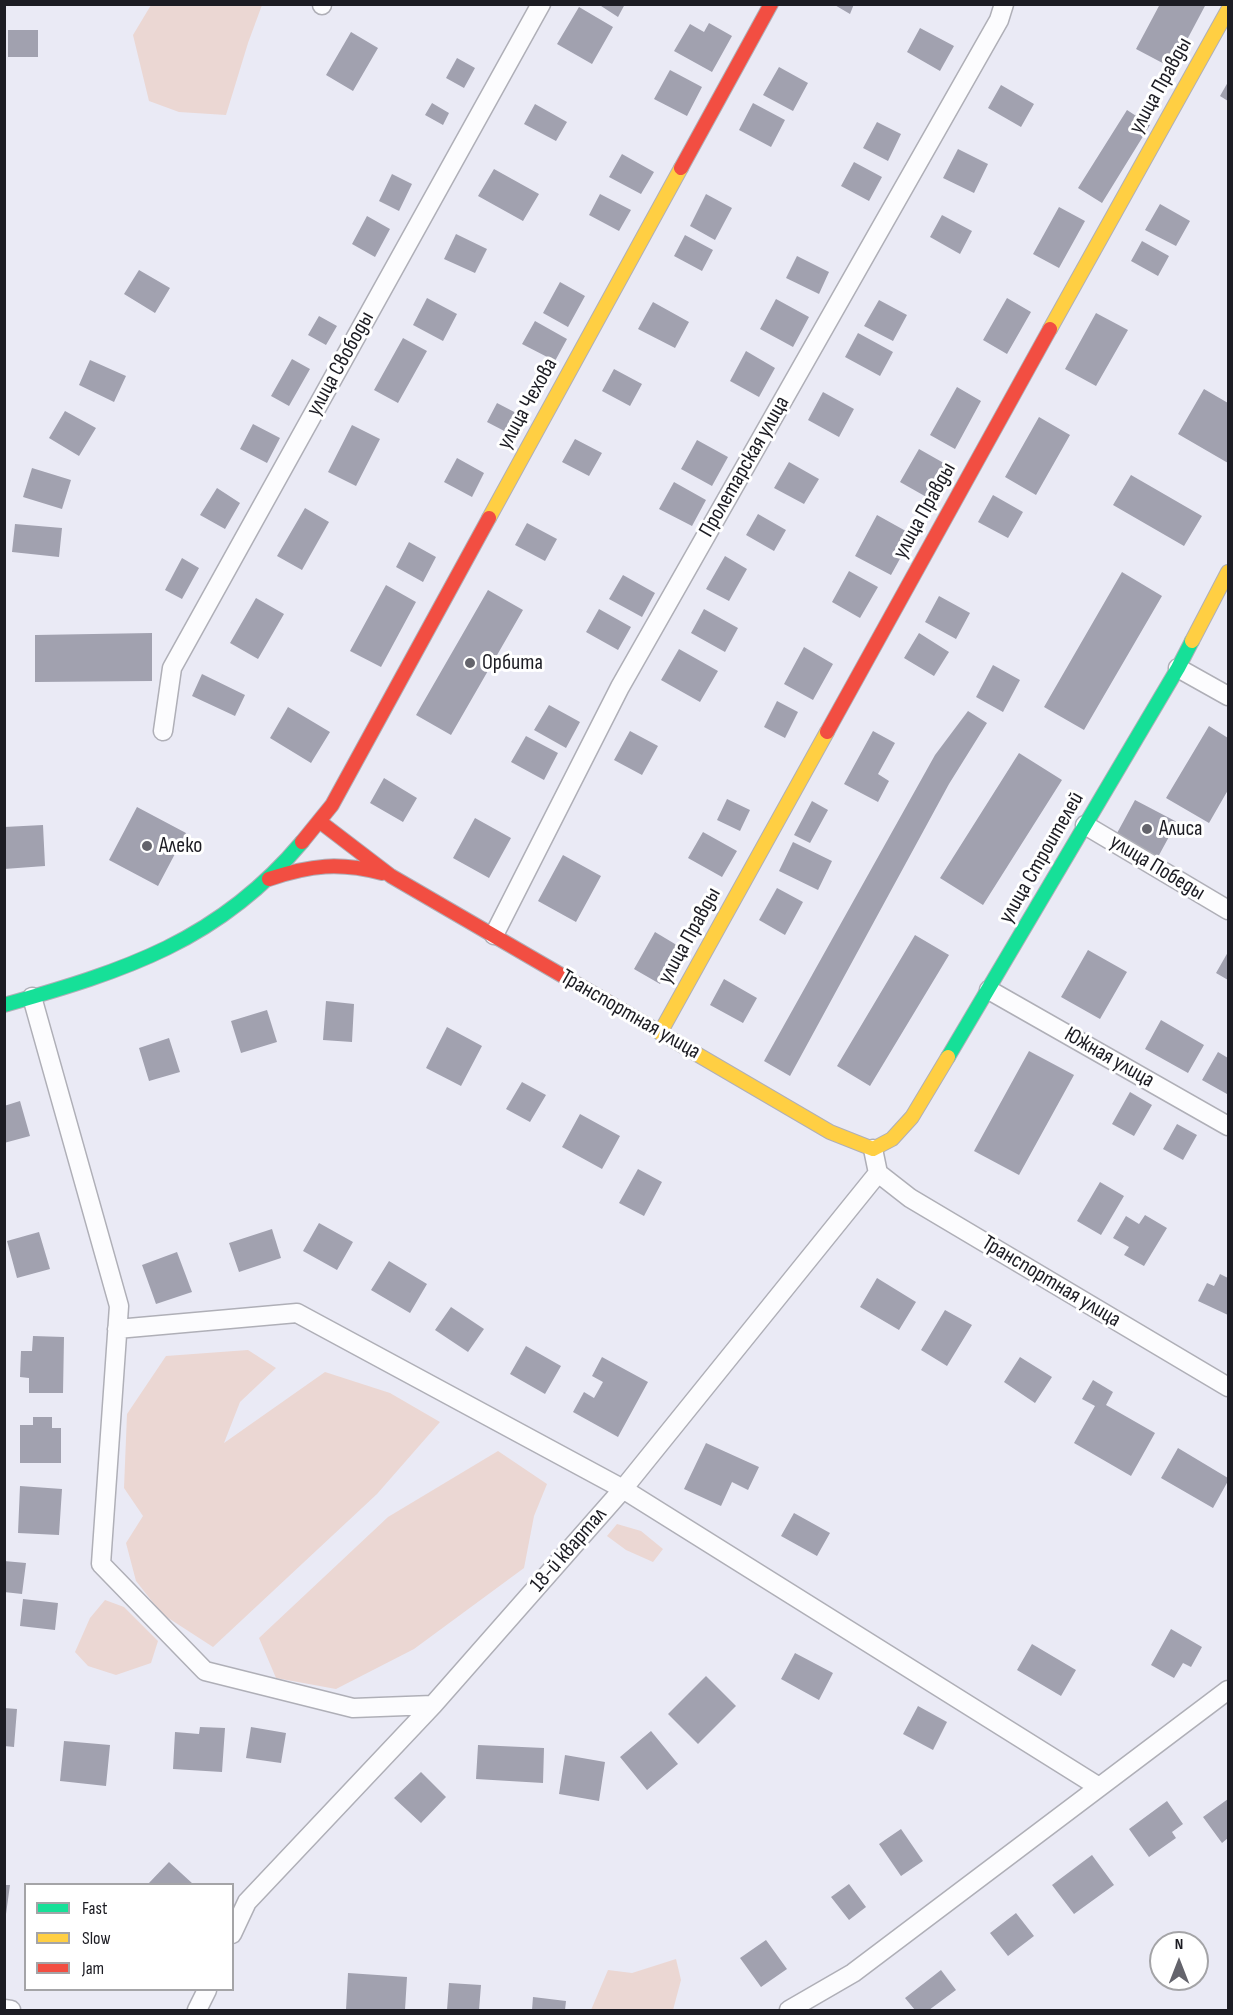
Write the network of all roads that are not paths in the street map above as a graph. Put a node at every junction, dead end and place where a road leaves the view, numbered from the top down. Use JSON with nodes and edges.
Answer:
{"nodes":[{"id":1,"x":541,"y":4,"type":"edge"},
{"id":2,"x":771,"y":4,"type":"edge"},
{"id":3,"x":1005,"y":4,"type":"edge"},
{"id":4,"x":1228,"y":10,"type":"edge"},
{"id":5,"x":1228,"y":572,"type":"edge"},
{"id":6,"x":1178,"y":668,"type":"junction"},
{"id":7,"x":1228,"y":696,"type":"edge"},
{"id":8,"x":164,"y":731,"type":"dead end"},
{"id":9,"x":319,"y":821,"type":"junction"},
{"id":10,"x":1085,"y":825,"type":"junction"},
{"id":11,"x":391,"y":876,"type":"junction"},
{"id":12,"x":268,"y":879,"type":"junction"},
{"id":13,"x":1228,"y":910,"type":"edge"},
{"id":14,"x":494,"y":934,"type":"junction"},
{"id":15,"x":989,"y":990,"type":"junction"},
{"id":16,"x":32,"y":997,"type":"junction"},
{"id":17,"x":4,"y":1005,"type":"edge"},
{"id":18,"x":660,"y":1033,"type":"junction"},
{"id":19,"x":1228,"y":1126,"type":"edge"},
{"id":20,"x":873,"y":1149,"type":"junction"},
{"id":21,"x":878,"y":1173,"type":"junction"},
{"id":22,"x":117,"y":1329,"type":"junction"},
{"id":23,"x":1228,"y":1387,"type":"edge"},
{"id":24,"x":623,"y":1489,"type":"junction"},
{"id":25,"x":1228,"y":1690,"type":"edge"},
{"id":26,"x":433,"y":1705,"type":"junction"},
{"id":27,"x":1099,"y":1787,"type":"junction"},
{"id":28,"x":234,"y":1930,"type":"edge"},
{"id":29,"x":206,"y":1991,"type":"edge"},
{"id":30,"x":4,"y":2009,"type":"edge"},
{"id":31,"x":11,"y":2010,"type":"edge"},
{"id":32,"x":197,"y":2010,"type":"edge"},
{"id":33,"x":789,"y":2010,"type":"edge"}],
"edges":[{"from":1,"to":8,"type":"street","name":"улица Свободы"},
{"from":2,"to":9,"type":"street","name":"улица Чехова"},
{"from":3,"to":14,"type":"street","name":"Пролетарская улица"},
{"from":4,"to":18,"type":"street","name":"улица Правды"},
{"from":5,"to":6,"type":"street","name":"улица Строителей"},
{"from":6,"to":7,"type":"street"},
{"from":6,"to":10,"type":"street","name":"улица Строителей"},
{"from":9,"to":11,"type":"street"},
{"from":9,"to":12,"type":"street"},
{"from":10,"to":13,"type":"street","name":"улица Победы"},
{"from":10,"to":15,"type":"street","name":"улица Строителей"},
{"from":11,"to":12,"type":"street"},
{"from":11,"to":14,"type":"street","name":"Транспортная улица"},
{"from":12,"to":16,"type":"street"},
{"from":14,"to":18,"type":"street","name":"Транспортная улица"},
{"from":15,"to":19,"type":"street","name":"Южная улица"},
{"from":15,"to":20,"type":"street","name":"улица Строителей"},
{"from":16,"to":17,"type":"street"},
{"from":16,"to":22,"type":"street"},
{"from":18,"to":20,"type":"street","name":"Транспортная улица"},
{"from":20,"to":21,"type":"street"},
{"from":21,"to":23,"type":"street","name":"Транспортная улица"},
{"from":21,"to":24,"type":"street","name":"18-й квартал"},
{"from":22,"to":24,"type":"street"},
{"from":22,"to":26,"type":"street"},
{"from":24,"to":26,"type":"street","name":"18-й квартал"},
{"from":24,"to":27,"type":"street"},
{"from":25,"to":27,"type":"street"},
{"from":26,"to":28,"type":"street","name":"18-й квартал"},
{"from":27,"to":33,"type":"street"},
{"from":29,"to":32,"type":"street"},
{"from":30,"to":31,"type":"street"}]}
